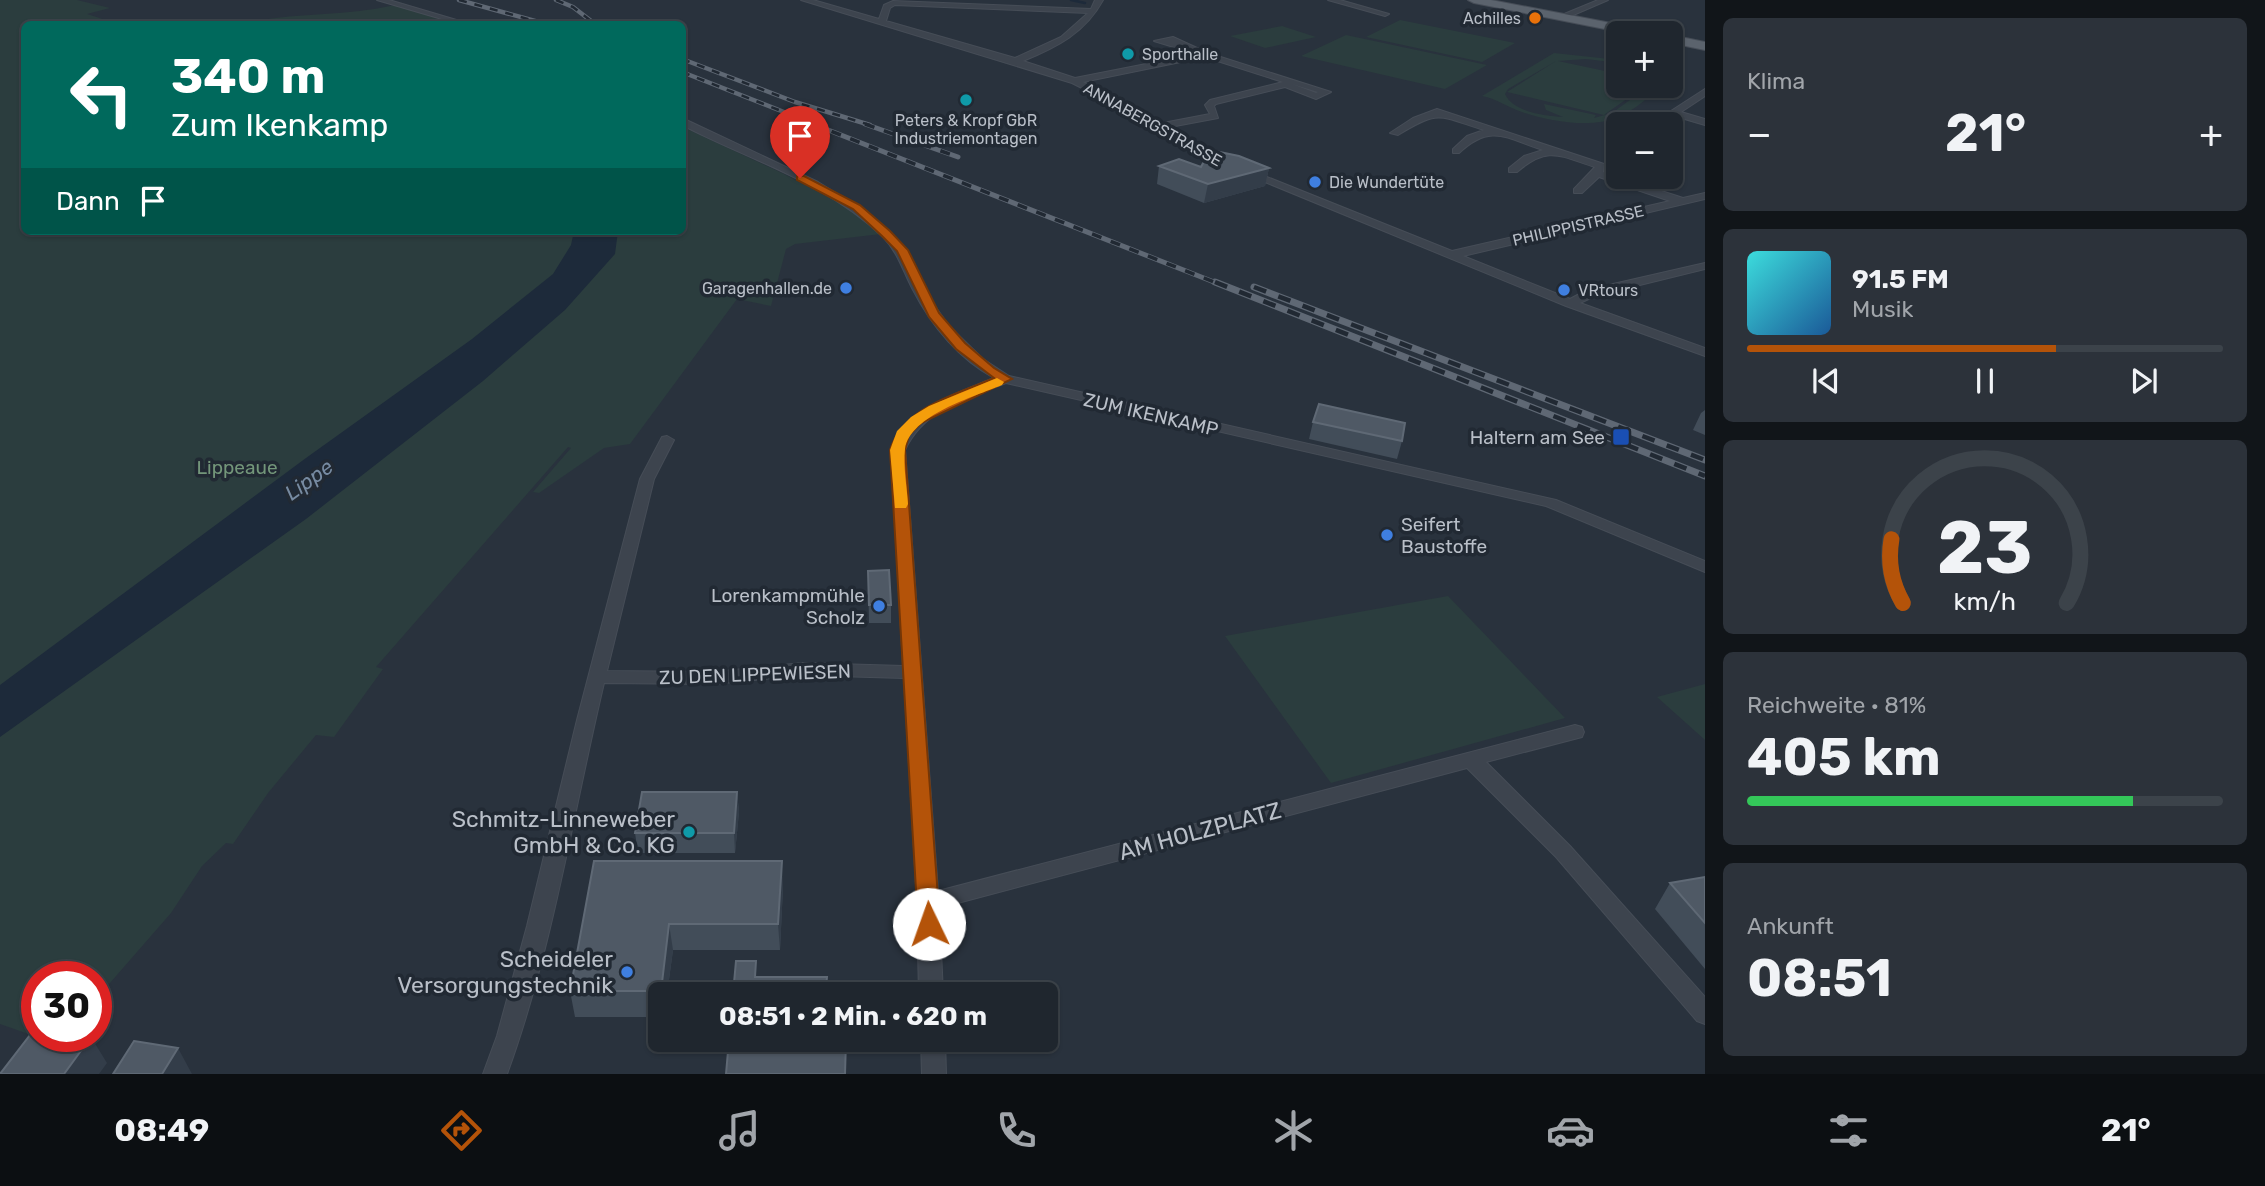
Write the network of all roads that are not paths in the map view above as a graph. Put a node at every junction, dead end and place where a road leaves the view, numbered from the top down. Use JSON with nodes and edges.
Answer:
{"nodes":[{"id":1,"x":381,"y":0,"type":"edge"},
{"id":2,"x":806,"y":0,"type":"edge"},
{"id":3,"x":1099,"y":0,"type":"edge"},
{"id":4,"x":1332,"y":0,"type":"edge"},
{"id":5,"x":1474,"y":0,"type":"edge"},
{"id":6,"x":1604,"y":0,"type":"edge"},
{"id":7,"x":1094,"y":11,"type":"junction"},
{"id":8,"x":1385,"y":14,"type":"dead end"},
{"id":9,"x":1561,"y":17,"type":"junction"},
{"id":10,"x":455,"y":21,"type":"edge"},
{"id":11,"x":882,"y":22,"type":"junction"},
{"id":12,"x":1606,"y":26,"type":"edge"},
{"id":13,"x":1683,"y":41,"type":"edge"},
{"id":14,"x":1705,"y":46,"type":"edge"},
{"id":15,"x":1185,"y":47,"type":"dead end"},
{"id":16,"x":1205,"y":55,"type":"junction"},
{"id":17,"x":1015,"y":61,"type":"junction"},
{"id":18,"x":1075,"y":81,"type":"junction"},
{"id":19,"x":1705,"y":92,"type":"edge"},
{"id":20,"x":1705,"y":122,"type":"edge"},
{"id":21,"x":686,"y":123,"type":"edge"},
{"id":22,"x":1161,"y":126,"type":"junction"},
{"id":23,"x":1494,"y":130,"type":"junction"},
{"id":24,"x":1395,"y":133,"type":"dead end"},
{"id":25,"x":1552,"y":150,"type":"junction"},
{"id":26,"x":1456,"y":151,"type":"dead end"},
{"id":27,"x":1513,"y":170,"type":"dead end"},
{"id":28,"x":1597,"y":173,"type":"junction"},
{"id":29,"x":1578,"y":191,"type":"dead end"},
{"id":30,"x":1705,"y":196,"type":"edge"},
{"id":31,"x":1681,"y":201,"type":"junction"},
{"id":32,"x":1451,"y":256,"type":"junction"},
{"id":33,"x":1705,"y":266,"type":"edge"},
{"id":34,"x":1570,"y":303,"type":"junction"},
{"id":35,"x":1705,"y":352,"type":"edge"},
{"id":36,"x":1005,"y":379,"type":"junction"},
{"id":37,"x":667,"y":440,"type":"dead end"},
{"id":38,"x":1705,"y":567,"type":"edge"},
{"id":39,"x":914,"y":671,"type":"junction"},
{"id":40,"x":597,"y":677,"type":"junction"},
{"id":41,"x":1575,"y":732,"type":"dead end"},
{"id":42,"x":1471,"y":760,"type":"junction"},
{"id":43,"x":928,"y":902,"type":"junction"},
{"id":44,"x":931,"y":982,"type":"edge"},
{"id":45,"x":1705,"y":1014,"type":"edge"},
{"id":46,"x":933,"y":1052,"type":"edge"},
{"id":47,"x":495,"y":1074,"type":"edge"},
{"id":48,"x":934,"y":1074,"type":"edge"}],
"edges":[{"from":1,"to":10,"type":"street"},
{"from":2,"to":11,"type":"street","name":"ANNABERGSTRASSE"},
{"from":3,"to":7,"type":"street"},
{"from":4,"to":8,"type":"street"},
{"from":5,"to":9,"type":"main road"},
{"from":6,"to":9,"type":"street"},
{"from":7,"to":11,"type":"street"},
{"from":7,"to":17,"type":"street"},
{"from":9,"to":12,"type":"main road"},
{"from":11,"to":17,"type":"street","name":"ANNABERGSTRASSE"},
{"from":13,"to":14,"type":"main road"},
{"from":15,"to":16,"type":"street"},
{"from":16,"to":18,"type":"street"},
{"from":16,"to":22,"type":"street"},
{"from":17,"to":18,"type":"street","name":"ANNABERGSTRASSE"},
{"from":18,"to":22,"type":"street","name":"ANNABERGSTRASSE"},
{"from":19,"to":20,"type":"street"},
{"from":21,"to":36,"type":"street","name":"ZUM IKENKAMP"},
{"from":22,"to":32,"type":"street","name":"ANNABERGSTRASSE"},
{"from":23,"to":24,"type":"street"},
{"from":23,"to":25,"type":"street"},
{"from":23,"to":26,"type":"street"},
{"from":25,"to":27,"type":"street"},
{"from":25,"to":28,"type":"street"},
{"from":28,"to":29,"type":"street"},
{"from":28,"to":31,"type":"street"},
{"from":30,"to":31,"type":"street","name":"PHILIPPISTRASSE"},
{"from":31,"to":32,"type":"street","name":"PHILIPPISTRASSE"},
{"from":32,"to":34,"type":"street","name":"ANNABERGSTRASSE"},
{"from":33,"to":34,"type":"street"},
{"from":34,"to":35,"type":"street","name":"ANNABERGSTRASSE"},
{"from":36,"to":38,"type":"street","name":"ZUM IKENKAMP"},
{"from":36,"to":39,"type":"street"},
{"from":37,"to":40,"type":"street"},
{"from":39,"to":40,"type":"street","name":"ZU DEN LIPPEWIESEN"},
{"from":39,"to":43,"type":"street"},
{"from":40,"to":47,"type":"street"},
{"from":41,"to":42,"type":"street","name":"AM HOLZPLATZ"},
{"from":42,"to":43,"type":"street","name":"AM HOLZPLATZ"},
{"from":42,"to":45,"type":"street"},
{"from":43,"to":44,"type":"street"},
{"from":46,"to":48,"type":"street"}]}
